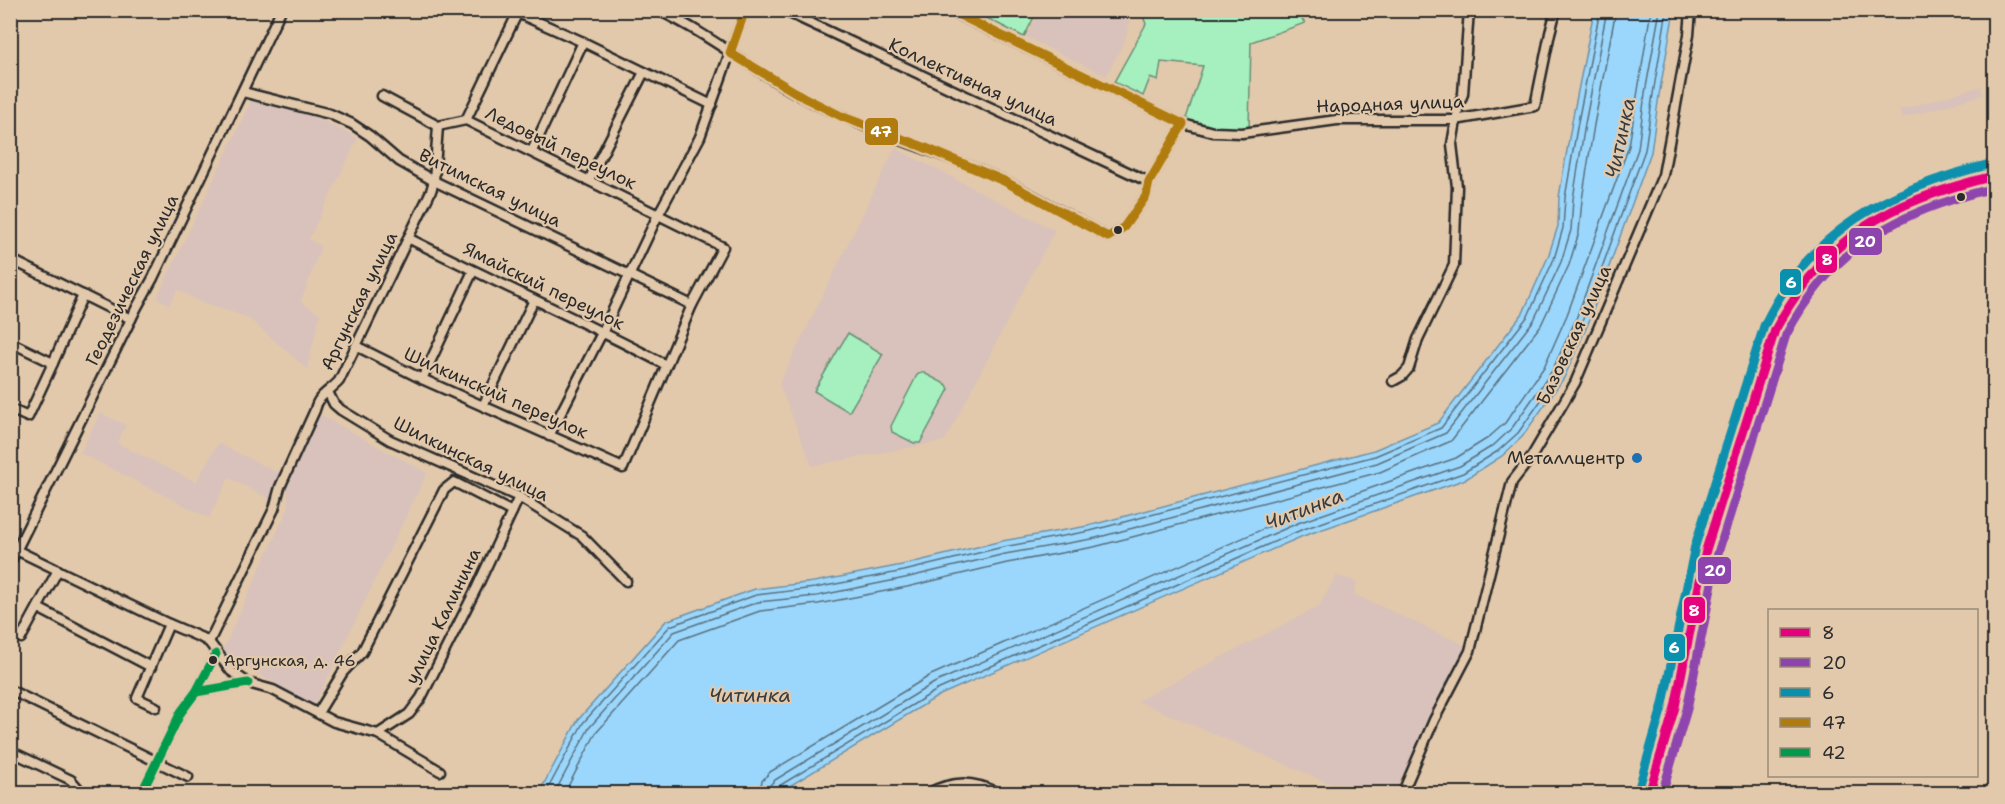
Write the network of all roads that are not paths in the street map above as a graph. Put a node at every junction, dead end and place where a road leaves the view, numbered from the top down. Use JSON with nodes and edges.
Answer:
{"nodes":[{"id":1,"x":281,"y":10,"type":"edge"},
{"id":2,"x":745,"y":10,"type":"edge"},
{"id":3,"x":783,"y":10,"type":"edge"},
{"id":4,"x":948,"y":10,"type":"edge"},
{"id":5,"x":1469,"y":10,"type":"edge"},
{"id":6,"x":1556,"y":10,"type":"edge"},
{"id":7,"x":1691,"y":10,"type":"edge"},
{"id":8,"x":516,"y":11,"type":"edge"},
{"id":9,"x":660,"y":11,"type":"edge"},
{"id":10,"x":584,"y":42,"type":"junction"},
{"id":11,"x":730,"y":53,"type":"junction"},
{"id":12,"x":644,"y":72,"type":"junction"},
{"id":13,"x":243,"y":92,"type":"junction"},
{"id":14,"x":382,"y":96,"type":"dead end"},
{"id":15,"x":712,"y":105,"type":"junction"},
{"id":16,"x":466,"y":120,"type":"junction"},
{"id":17,"x":1455,"y":120,"type":"junction"},
{"id":18,"x":1183,"y":124,"type":"junction"},
{"id":19,"x":438,"y":126,"type":"junction"},
{"id":20,"x":532,"y":151,"type":"junction"},
{"id":21,"x":1995,"y":176,"type":"edge"},
{"id":22,"x":589,"y":180,"type":"junction"},
{"id":23,"x":434,"y":181,"type":"junction"},
{"id":24,"x":1149,"y":182,"type":"junction"},
{"id":25,"x":658,"y":215,"type":"junction"},
{"id":26,"x":408,"y":238,"type":"junction"},
{"id":27,"x":10,"y":259,"type":"edge"},
{"id":28,"x":473,"y":271,"type":"junction"},
{"id":29,"x":630,"y":274,"type":"junction"},
{"id":30,"x":83,"y":295,"type":"junction"},
{"id":31,"x":534,"y":300,"type":"junction"},
{"id":32,"x":692,"y":305,"type":"junction"},
{"id":33,"x":131,"y":319,"type":"junction"},
{"id":34,"x":603,"y":331,"type":"junction"},
{"id":35,"x":10,"y":342,"type":"edge"},
{"id":36,"x":356,"y":346,"type":"junction"},
{"id":37,"x":53,"y":363,"type":"junction"},
{"id":38,"x":666,"y":365,"type":"junction"},
{"id":39,"x":422,"y":379,"type":"junction"},
{"id":40,"x":1393,"y":381,"type":"dead end"},
{"id":41,"x":328,"y":392,"type":"junction"},
{"id":42,"x":483,"y":406,"type":"junction"},
{"id":43,"x":10,"y":409,"type":"edge"},
{"id":44,"x":549,"y":436,"type":"junction"},
{"id":45,"x":519,"y":497,"type":"junction"},
{"id":46,"x":512,"y":512,"type":"junction"},
{"id":47,"x":14,"y":549,"type":"edge"},
{"id":48,"x":10,"y":563,"type":"edge"},
{"id":49,"x":58,"y":570,"type":"junction"},
{"id":50,"x":626,"y":581,"type":"dead end"},
{"id":51,"x":38,"y":608,"type":"junction"},
{"id":52,"x":169,"y":624,"type":"junction"},
{"id":53,"x":21,"y":638,"type":"dead end"},
{"id":54,"x":209,"y":642,"type":"junction"},
{"id":55,"x":216,"y":654,"type":"junction"},
{"id":56,"x":151,"y":667,"type":"junction"},
{"id":57,"x":248,"y":683,"type":"junction"},
{"id":58,"x":10,"y":690,"type":"edge"},
{"id":59,"x":196,"y":692,"type":"junction"},
{"id":60,"x":156,"y":707,"type":"dead end"},
{"id":61,"x":318,"y":713,"type":"junction"},
{"id":62,"x":378,"y":734,"type":"junction"},
{"id":63,"x":10,"y":751,"type":"edge"},
{"id":64,"x":157,"y":761,"type":"junction"},
{"id":65,"x":440,"y":771,"type":"dead end"},
{"id":66,"x":188,"y":777,"type":"dead end"},
{"id":67,"x":82,"y":794,"type":"edge"},
{"id":68,"x":141,"y":794,"type":"edge"},
{"id":69,"x":926,"y":794,"type":"edge"},
{"id":70,"x":1000,"y":794,"type":"edge"},
{"id":71,"x":1402,"y":794,"type":"edge"},
{"id":72,"x":1649,"y":794,"type":"edge"}],
"edges":[{"from":1,"to":13,"type":"street","name":"Геодезическая улица"},
{"from":2,"to":11,"type":"street"},
{"from":3,"to":24,"type":"street","name":"Коллективная улица"},
{"from":4,"to":18,"type":"street","name":"Народная улица"},
{"from":5,"to":17,"type":"street"},
{"from":6,"to":17,"type":"street","name":"Народная улица"},
{"from":7,"to":71,"type":"street","name":"Базовская улица"},
{"from":8,"to":10,"type":"street"},
{"from":8,"to":16,"type":"street"},
{"from":9,"to":11,"type":"street"},
{"from":10,"to":12,"type":"street"},
{"from":10,"to":20,"type":"street"},
{"from":11,"to":15,"type":"street"},
{"from":11,"to":24,"type":"street"},
{"from":12,"to":15,"type":"street"},
{"from":12,"to":22,"type":"street"},
{"from":13,"to":23,"type":"street","name":"Витимская улица"},
{"from":13,"to":33,"type":"street","name":"Геодезическая улица"},
{"from":14,"to":19,"type":"street"},
{"from":15,"to":25,"type":"street"},
{"from":16,"to":19,"type":"street","name":"Ледовый переулок"},
{"from":16,"to":20,"type":"street","name":"Ледовый переулок"},
{"from":17,"to":18,"type":"street","name":"Народная улица"},
{"from":17,"to":40,"type":"street"},
{"from":18,"to":24,"type":"street"},
{"from":19,"to":23,"type":"street","name":"Аргунская улица"},
{"from":20,"to":22,"type":"street","name":"Ледовый переулок"},
{"from":21,"to":72,"type":"main road"},
{"from":22,"to":25,"type":"street","name":"Ледовый переулок"},
{"from":23,"to":26,"type":"street","name":"Аргунская улица"},
{"from":23,"to":29,"type":"street","name":"Витимская улица"},
{"from":25,"to":29,"type":"street"},
{"from":25,"to":32,"type":"street","name":"Ледовый переулок"},
{"from":26,"to":28,"type":"street","name":"Ямайский переулок"},
{"from":26,"to":36,"type":"street","name":"Аргунская улица"},
{"from":27,"to":30,"type":"street"},
{"from":28,"to":31,"type":"street","name":"Ямайский переулок"},
{"from":28,"to":39,"type":"street"},
{"from":29,"to":32,"type":"street","name":"Витимская улица"},
{"from":29,"to":34,"type":"street"},
{"from":30,"to":33,"type":"street"},
{"from":30,"to":37,"type":"street","name":"Геодезическая улица"},
{"from":31,"to":34,"type":"street","name":"Ямайский переулок"},
{"from":31,"to":42,"type":"street"},
{"from":32,"to":38,"type":"street"},
{"from":33,"to":47,"type":"street","name":"Геодезическая улица"},
{"from":34,"to":38,"type":"street","name":"Ямайский переулок"},
{"from":34,"to":44,"type":"street"},
{"from":35,"to":37,"type":"street"},
{"from":36,"to":39,"type":"street","name":"Шилкинский переулок"},
{"from":36,"to":41,"type":"street","name":"Аргунская улица"},
{"from":37,"to":43,"type":"street","name":"Геодезическая улица"},
{"from":38,"to":44,"type":"street","name":"Шилкинский переулок"},
{"from":39,"to":42,"type":"street","name":"Шилкинский переулок"},
{"from":41,"to":45,"type":"street","name":"Шилкинская улица"},
{"from":41,"to":54,"type":"street","name":"Аргунская улица"},
{"from":42,"to":44,"type":"street","name":"Шилкинский переулок"},
{"from":45,"to":46,"type":"street","name":"улица Калинина"},
{"from":45,"to":50,"type":"street","name":"Шилкинская улица"},
{"from":46,"to":61,"type":"street"},
{"from":46,"to":62,"type":"street","name":"улица Калинина"},
{"from":47,"to":48,"type":"street","name":"Геодезическая улица"},
{"from":47,"to":49,"type":"street"},
{"from":49,"to":51,"type":"street"},
{"from":49,"to":52,"type":"street"},
{"from":51,"to":53,"type":"street"},
{"from":51,"to":56,"type":"street"},
{"from":52,"to":54,"type":"street"},
{"from":52,"to":56,"type":"street"},
{"from":54,"to":55,"type":"street"},
{"from":55,"to":57,"type":"street"},
{"from":55,"to":59,"type":"street"},
{"from":56,"to":60,"type":"street"},
{"from":57,"to":59,"type":"street"},
{"from":57,"to":61,"type":"street"},
{"from":58,"to":64,"type":"street"},
{"from":59,"to":64,"type":"street"},
{"from":61,"to":62,"type":"street"},
{"from":62,"to":65,"type":"street"},
{"from":63,"to":67,"type":"street"},
{"from":64,"to":66,"type":"street"},
{"from":64,"to":68,"type":"street"},
{"from":69,"to":70,"type":"street"}]}
